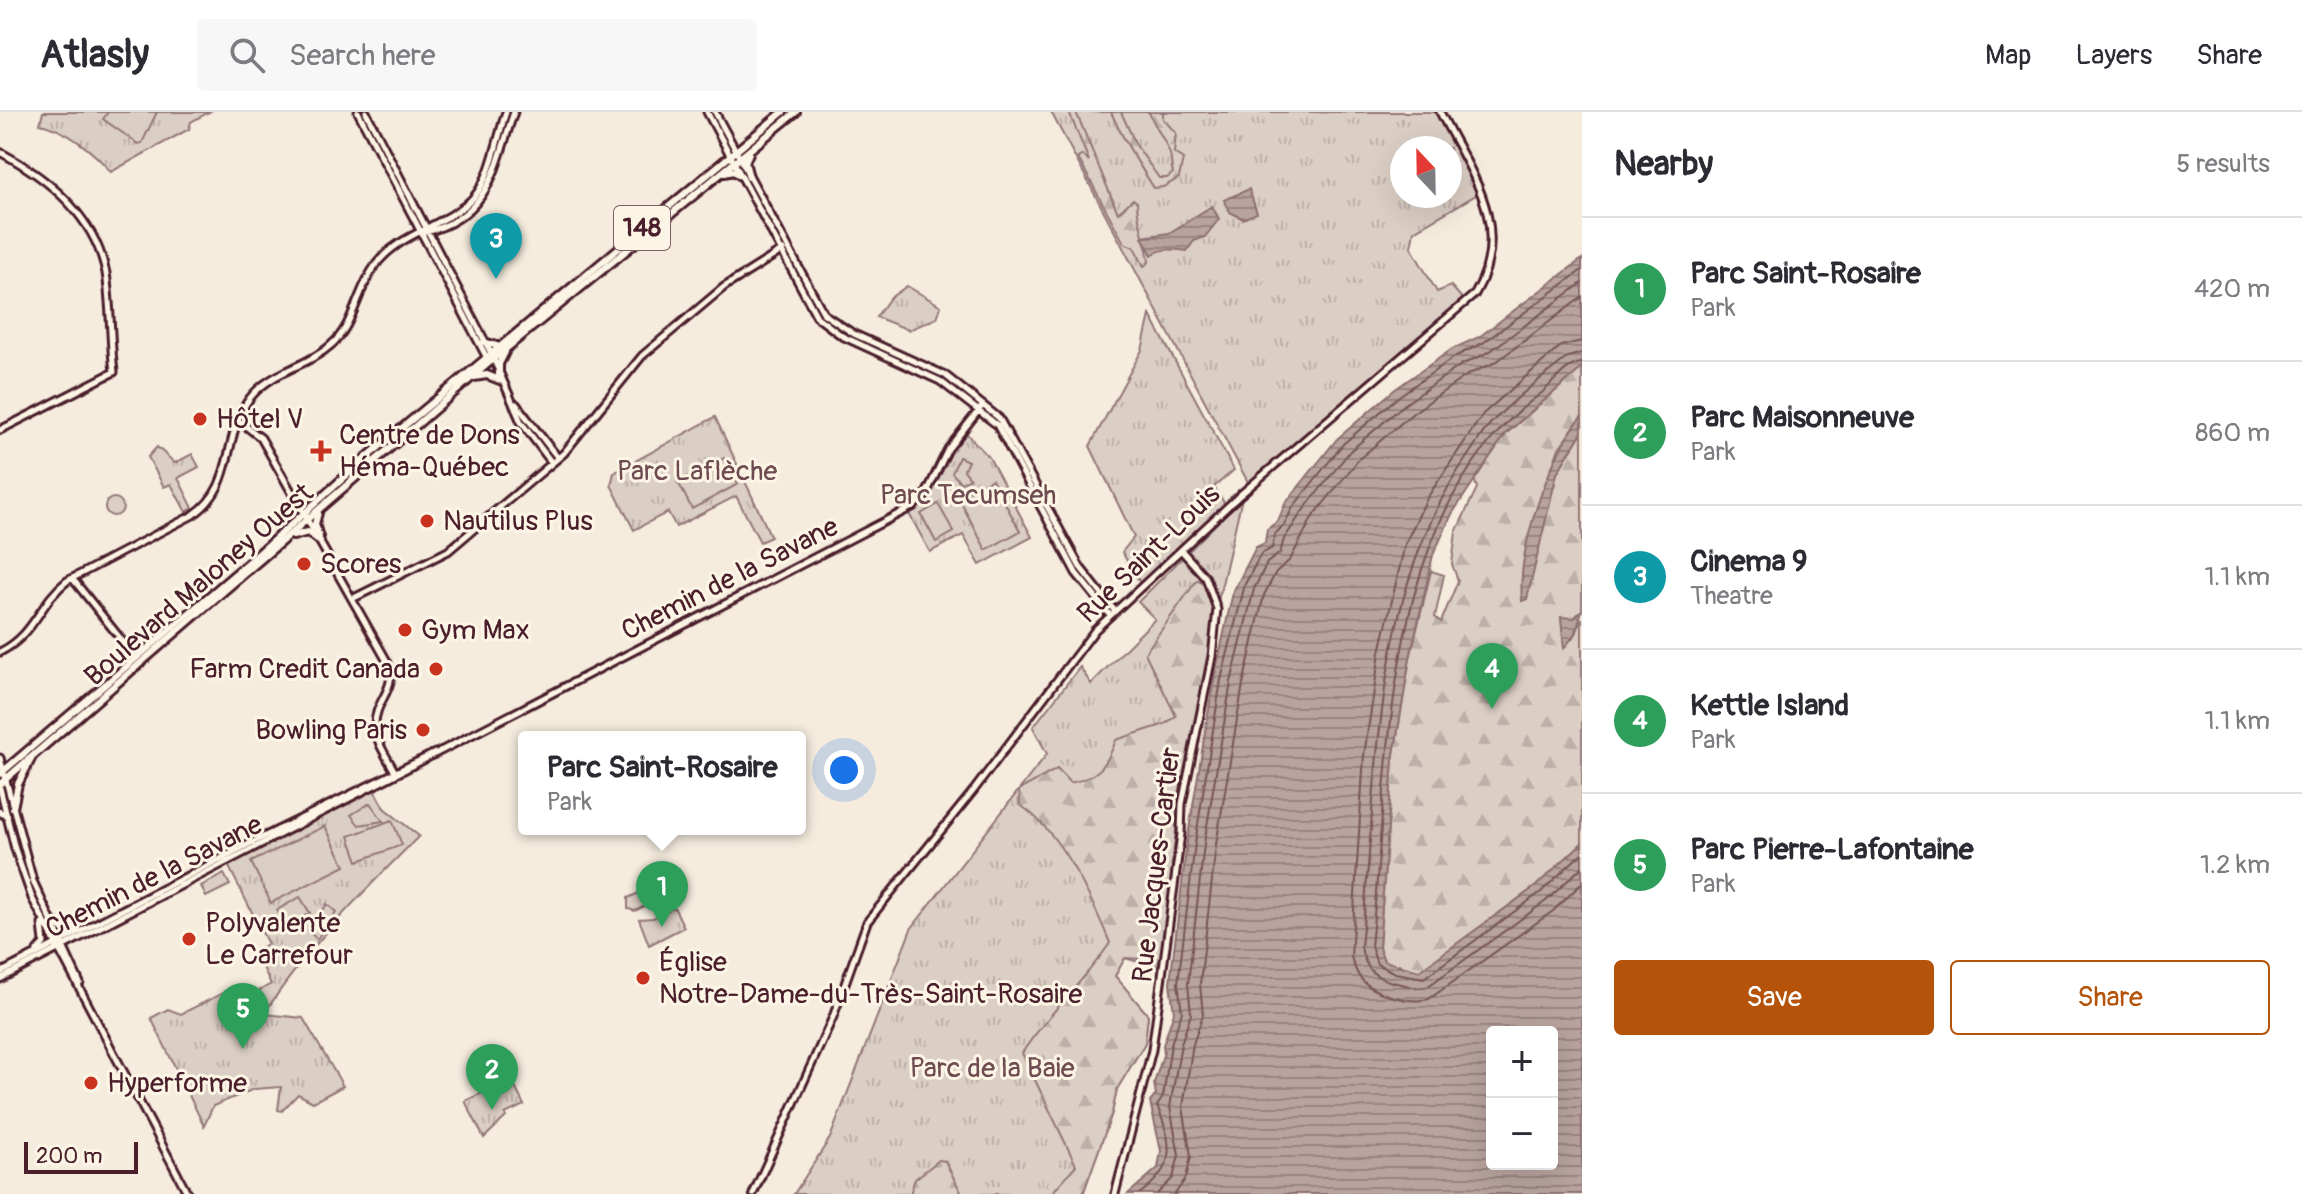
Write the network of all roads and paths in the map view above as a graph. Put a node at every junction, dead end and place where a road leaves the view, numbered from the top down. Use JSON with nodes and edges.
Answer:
{"nodes":[{"id":1,"x":358,"y":112,"type":"edge"},
{"id":2,"x":366,"y":112,"type":"edge"},
{"id":3,"x":707,"y":112,"type":"edge"},
{"id":4,"x":715,"y":112,"type":"edge"},
{"id":5,"x":783,"y":112,"type":"edge"},
{"id":6,"x":796,"y":112,"type":"edge"},
{"id":7,"x":1440,"y":112,"type":"edge"},
{"id":8,"x":509,"y":115,"type":"edge"},
{"id":9,"x":766,"y":137,"type":"junction"},
{"id":10,"x":0,"y":152,"type":"edge"},
{"id":11,"x":735,"y":157,"type":"junction"},
{"id":12,"x":718,"y":176,"type":"junction"},
{"id":13,"x":745,"y":176,"type":"junction"},
{"id":14,"x":427,"y":229,"type":"junction"},
{"id":15,"x":420,"y":232,"type":"junction"},
{"id":16,"x":784,"y":250,"type":"junction"},
{"id":17,"x":484,"y":342,"type":"junction"},
{"id":18,"x":500,"y":345,"type":"junction"},
{"id":19,"x":509,"y":347,"type":"junction"},
{"id":20,"x":489,"y":357,"type":"junction"},
{"id":21,"x":474,"y":377,"type":"junction"},
{"id":22,"x":501,"y":378,"type":"junction"},
{"id":23,"x":980,"y":407,"type":"junction"},
{"id":24,"x":237,"y":420,"type":"junction"},
{"id":25,"x":0,"y":430,"type":"edge"},
{"id":26,"x":403,"y":432,"type":"junction"},
{"id":27,"x":555,"y":461,"type":"junction"},
{"id":28,"x":318,"y":513,"type":"junction"},
{"id":29,"x":306,"y":518,"type":"junction"},
{"id":30,"x":286,"y":539,"type":"junction"},
{"id":31,"x":320,"y":541,"type":"junction"},
{"id":32,"x":1181,"y":550,"type":"junction"},
{"id":33,"x":72,"y":578,"type":"junction"},
{"id":34,"x":354,"y":598,"type":"junction"},
{"id":35,"x":1112,"y":612,"type":"junction"},
{"id":36,"x":0,"y":652,"type":"edge"},
{"id":37,"x":141,"y":660,"type":"junction"},
{"id":38,"x":32,"y":757,"type":"junction"},
{"id":39,"x":0,"y":758,"type":"edge"},
{"id":40,"x":396,"y":774,"type":"junction"},
{"id":41,"x":2,"y":779,"type":"edge"},
{"id":42,"x":13,"y":808,"type":"junction"},
{"id":43,"x":0,"y":812,"type":"edge"},
{"id":44,"x":7,"y":816,"type":"junction"},
{"id":45,"x":40,"y":915,"type":"junction"},
{"id":46,"x":48,"y":916,"type":"junction"},
{"id":47,"x":81,"y":930,"type":"junction"},
{"id":48,"x":59,"y":945,"type":"junction"},
{"id":49,"x":22,"y":960,"type":"junction"},
{"id":50,"x":0,"y":976,"type":"edge"},
{"id":51,"x":188,"y":1194,"type":"edge"},
{"id":52,"x":753,"y":1194,"type":"edge"},
{"id":53,"x":1115,"y":1194,"type":"edge"}],
"edges":[{"from":1,"to":15,"type":"street"},
{"from":2,"to":14,"type":"street"},
{"from":3,"to":11,"type":"street"},
{"from":4,"to":11,"type":"street"},
{"from":5,"to":11,"type":"main road","name":"Boulevard Maloney Ouest","number":"148"},
{"from":6,"to":9,"type":"main road","name":"Boulevard Maloney Ouest","number":"148"},
{"from":7,"to":32,"type":"street","name":"Rue Saint-Louis"},
{"from":8,"to":14,"type":"street"},
{"from":9,"to":11,"type":"main road","name":"Boulevard Maloney Ouest","number":"148"},
{"from":9,"to":13,"type":"main road"},
{"from":10,"to":25,"type":"street"},
{"from":11,"to":12,"type":"main road","name":"Boulevard Maloney Ouest","number":"148"},
{"from":11,"to":13,"type":"street"},
{"from":11,"to":18,"type":"main road","name":"Boulevard Maloney Ouest","number":"148"},
{"from":12,"to":13,"type":"main road"},
{"from":12,"to":19,"type":"main road","name":"Boulevard Maloney Ouest","number":"148"},
{"from":13,"to":16,"type":"street"},
{"from":14,"to":15,"type":"street"},
{"from":14,"to":17,"type":"street"},
{"from":15,"to":20,"type":"street"},
{"from":15,"to":24,"type":"street"},
{"from":16,"to":23,"type":"street"},
{"from":16,"to":27,"type":"street"},
{"from":17,"to":18,"type":"main road"},
{"from":17,"to":20,"type":"street"},
{"from":18,"to":20,"type":"main road","name":"Boulevard Maloney Ouest","number":"148"},
{"from":19,"to":20,"type":"main road","name":"Boulevard Maloney Ouest","number":"148"},
{"from":19,"to":22,"type":"main road"},
{"from":20,"to":21,"type":"main road","name":"Boulevard Maloney Ouest","number":"148"},
{"from":20,"to":22,"type":"street"},
{"from":20,"to":26,"type":"main road","name":"Boulevard Maloney Ouest","number":"148"},
{"from":21,"to":22,"type":"main road"},
{"from":21,"to":26,"type":"main road","name":"Boulevard Maloney Ouest","number":"148"},
{"from":22,"to":27,"type":"street"},
{"from":23,"to":35,"type":"street"},
{"from":23,"to":40,"type":"street","name":"Chemin de la Savane"},
{"from":24,"to":29,"type":"street"},
{"from":24,"to":33,"type":"street"},
{"from":26,"to":28,"type":"main road","name":"Boulevard Maloney Ouest","number":"148"},
{"from":26,"to":29,"type":"main road","name":"Boulevard Maloney Ouest","number":"148"},
{"from":27,"to":34,"type":"street"},
{"from":28,"to":29,"type":"main road","name":"Boulevard Maloney Ouest","number":"148"},
{"from":28,"to":31,"type":"main road"},
{"from":29,"to":30,"type":"main road","name":"Boulevard Maloney Ouest","number":"148"},
{"from":29,"to":31,"type":"street"},
{"from":29,"to":37,"type":"main road","name":"Boulevard Maloney Ouest","number":"148"},
{"from":30,"to":31,"type":"main road"},
{"from":30,"to":37,"type":"main road","name":"Boulevard Maloney Ouest","number":"148"},
{"from":31,"to":34,"type":"street"},
{"from":32,"to":35,"type":"street","name":"Rue Saint-Louis"},
{"from":32,"to":53,"type":"street","name":"Rue Jacques-Cartier"},
{"from":33,"to":36,"type":"street"},
{"from":33,"to":37,"type":"street"},
{"from":34,"to":40,"type":"street"},
{"from":35,"to":52,"type":"street","name":"Rue Saint-Louis"},
{"from":37,"to":38,"type":"main road","name":"Boulevard Maloney Ouest","number":"148"},
{"from":37,"to":41,"type":"main road","name":"Boulevard Maloney Ouest","number":"148"},
{"from":38,"to":41,"type":"main road","name":"Boulevard Maloney Ouest","number":"148"},
{"from":38,"to":42,"type":"main road"},
{"from":39,"to":41,"type":"street"},
{"from":40,"to":47,"type":"street","name":"Chemin de la Savane"},
{"from":40,"to":48,"type":"street","name":"Chemin de la Savane"},
{"from":41,"to":42,"type":"street"},
{"from":41,"to":44,"type":"street"},
{"from":42,"to":46,"type":"street"},
{"from":43,"to":44,"type":"main road"},
{"from":44,"to":45,"type":"street"},
{"from":45,"to":48,"type":"street"},
{"from":45,"to":49,"type":"street"},
{"from":46,"to":47,"type":"street"},
{"from":46,"to":48,"type":"street"},
{"from":47,"to":48,"type":"street","name":"Chemin de la Savane"},
{"from":48,"to":49,"type":"street","name":"Chemin de la Savane"},
{"from":48,"to":50,"type":"street","name":"Chemin de la Savane"},
{"from":48,"to":51,"type":"street"},
{"from":49,"to":50,"type":"street","name":"Chemin de la Savane"}]}
